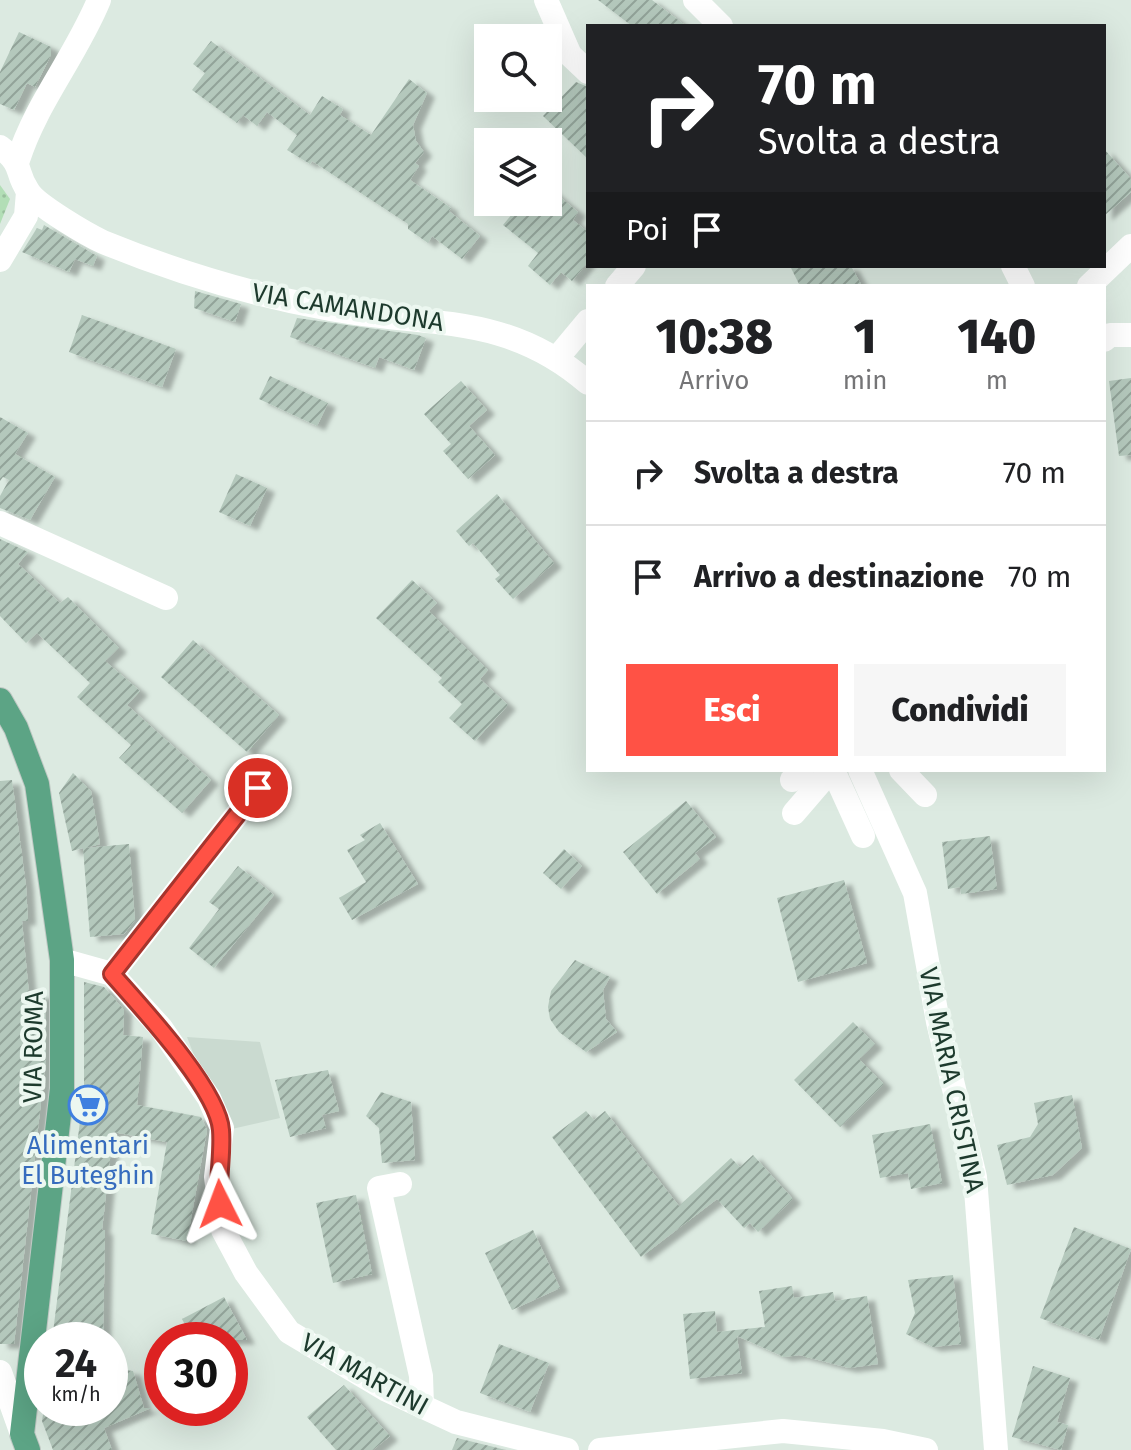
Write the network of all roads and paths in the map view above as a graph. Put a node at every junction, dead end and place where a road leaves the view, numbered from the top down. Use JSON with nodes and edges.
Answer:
{"nodes":[{"id":1,"x":99,"y":0,"type":"edge"},
{"id":2,"x":546,"y":0,"type":"edge"},
{"id":3,"x":695,"y":0,"type":"edge"},
{"id":4,"x":719,"y":24,"type":"edge"},
{"id":5,"x":586,"y":70,"type":"edge"},
{"id":6,"x":9,"y":154,"type":"edge"},
{"id":7,"x":28,"y":192,"type":"junction"},
{"id":8,"x":1131,"y":246,"type":"edge"},
{"id":9,"x":0,"y":260,"type":"edge"},
{"id":10,"x":632,"y":268,"type":"edge"},
{"id":11,"x":619,"y":284,"type":"edge"},
{"id":12,"x":1091,"y":284,"type":"edge"},
{"id":13,"x":586,"y":323,"type":"edge"},
{"id":14,"x":1131,"y":335,"type":"edge"},
{"id":15,"x":1106,"y":338,"type":"edge"},
{"id":16,"x":558,"y":357,"type":"junction"},
{"id":17,"x":586,"y":381,"type":"edge"},
{"id":18,"x":0,"y":523,"type":"edge"},
{"id":19,"x":166,"y":598,"type":"dead end"},
{"id":20,"x":0,"y":700,"type":"edge"},
{"id":21,"x":830,"y":772,"type":"edge"},
{"id":22,"x":833,"y":772,"type":"edge"},
{"id":23,"x":861,"y":772,"type":"edge"},
{"id":24,"x":903,"y":772,"type":"edge"},
{"id":25,"x":258,"y":788,"type":"dead end"},
{"id":26,"x":925,"y":795,"type":"dead end"},
{"id":27,"x":794,"y":813,"type":"dead end"},
{"id":28,"x":863,"y":836,"type":"dead end"},
{"id":29,"x":62,"y":960,"type":"junction"},
{"id":30,"x":112,"y":974,"type":"junction"},
{"id":31,"x":400,"y":1184,"type":"dead end"},
{"id":32,"x":0,"y":1372,"type":"edge"},
{"id":33,"x":422,"y":1406,"type":"junction"},
{"id":34,"x":786,"y":1440,"type":"edge"},
{"id":35,"x":25,"y":1442,"type":"edge"},
{"id":36,"x":567,"y":1450,"type":"edge"},
{"id":37,"x":600,"y":1450,"type":"edge"},
{"id":38,"x":926,"y":1450,"type":"edge"},
{"id":39,"x":996,"y":1450,"type":"edge"}],
"edges":[{"from":1,"to":6,"type":"street"},
{"from":2,"to":5,"type":"street"},
{"from":3,"to":4,"type":"street"},
{"from":6,"to":7,"type":"street"},
{"from":7,"to":9,"type":"street"},
{"from":7,"to":16,"type":"street","name":"VIA CAMANDONA"},
{"from":8,"to":12,"type":"street"},
{"from":10,"to":11,"type":"street"},
{"from":13,"to":16,"type":"street"},
{"from":14,"to":15,"type":"street"},
{"from":16,"to":17,"type":"street","name":"VIA CAMANDONA"},
{"from":18,"to":19,"type":"street"},
{"from":20,"to":29,"type":"main road","name":"VIA ROMA"},
{"from":21,"to":27,"type":"street"},
{"from":22,"to":28,"type":"street"},
{"from":23,"to":39,"type":"street","name":"VIA MARIA CRISTINA"},
{"from":24,"to":26,"type":"street"},
{"from":25,"to":30,"type":"street"},
{"from":29,"to":30,"type":"street"},
{"from":29,"to":35,"type":"main road","name":"VIA ROMA"},
{"from":30,"to":33,"type":"street","name":"VIA MARTINI"},
{"from":31,"to":33,"type":"street"},
{"from":32,"to":35,"type":"street"},
{"from":33,"to":36,"type":"street","name":"VIA MARTINI"},
{"from":34,"to":37,"type":"street"},
{"from":34,"to":38,"type":"street"}]}
